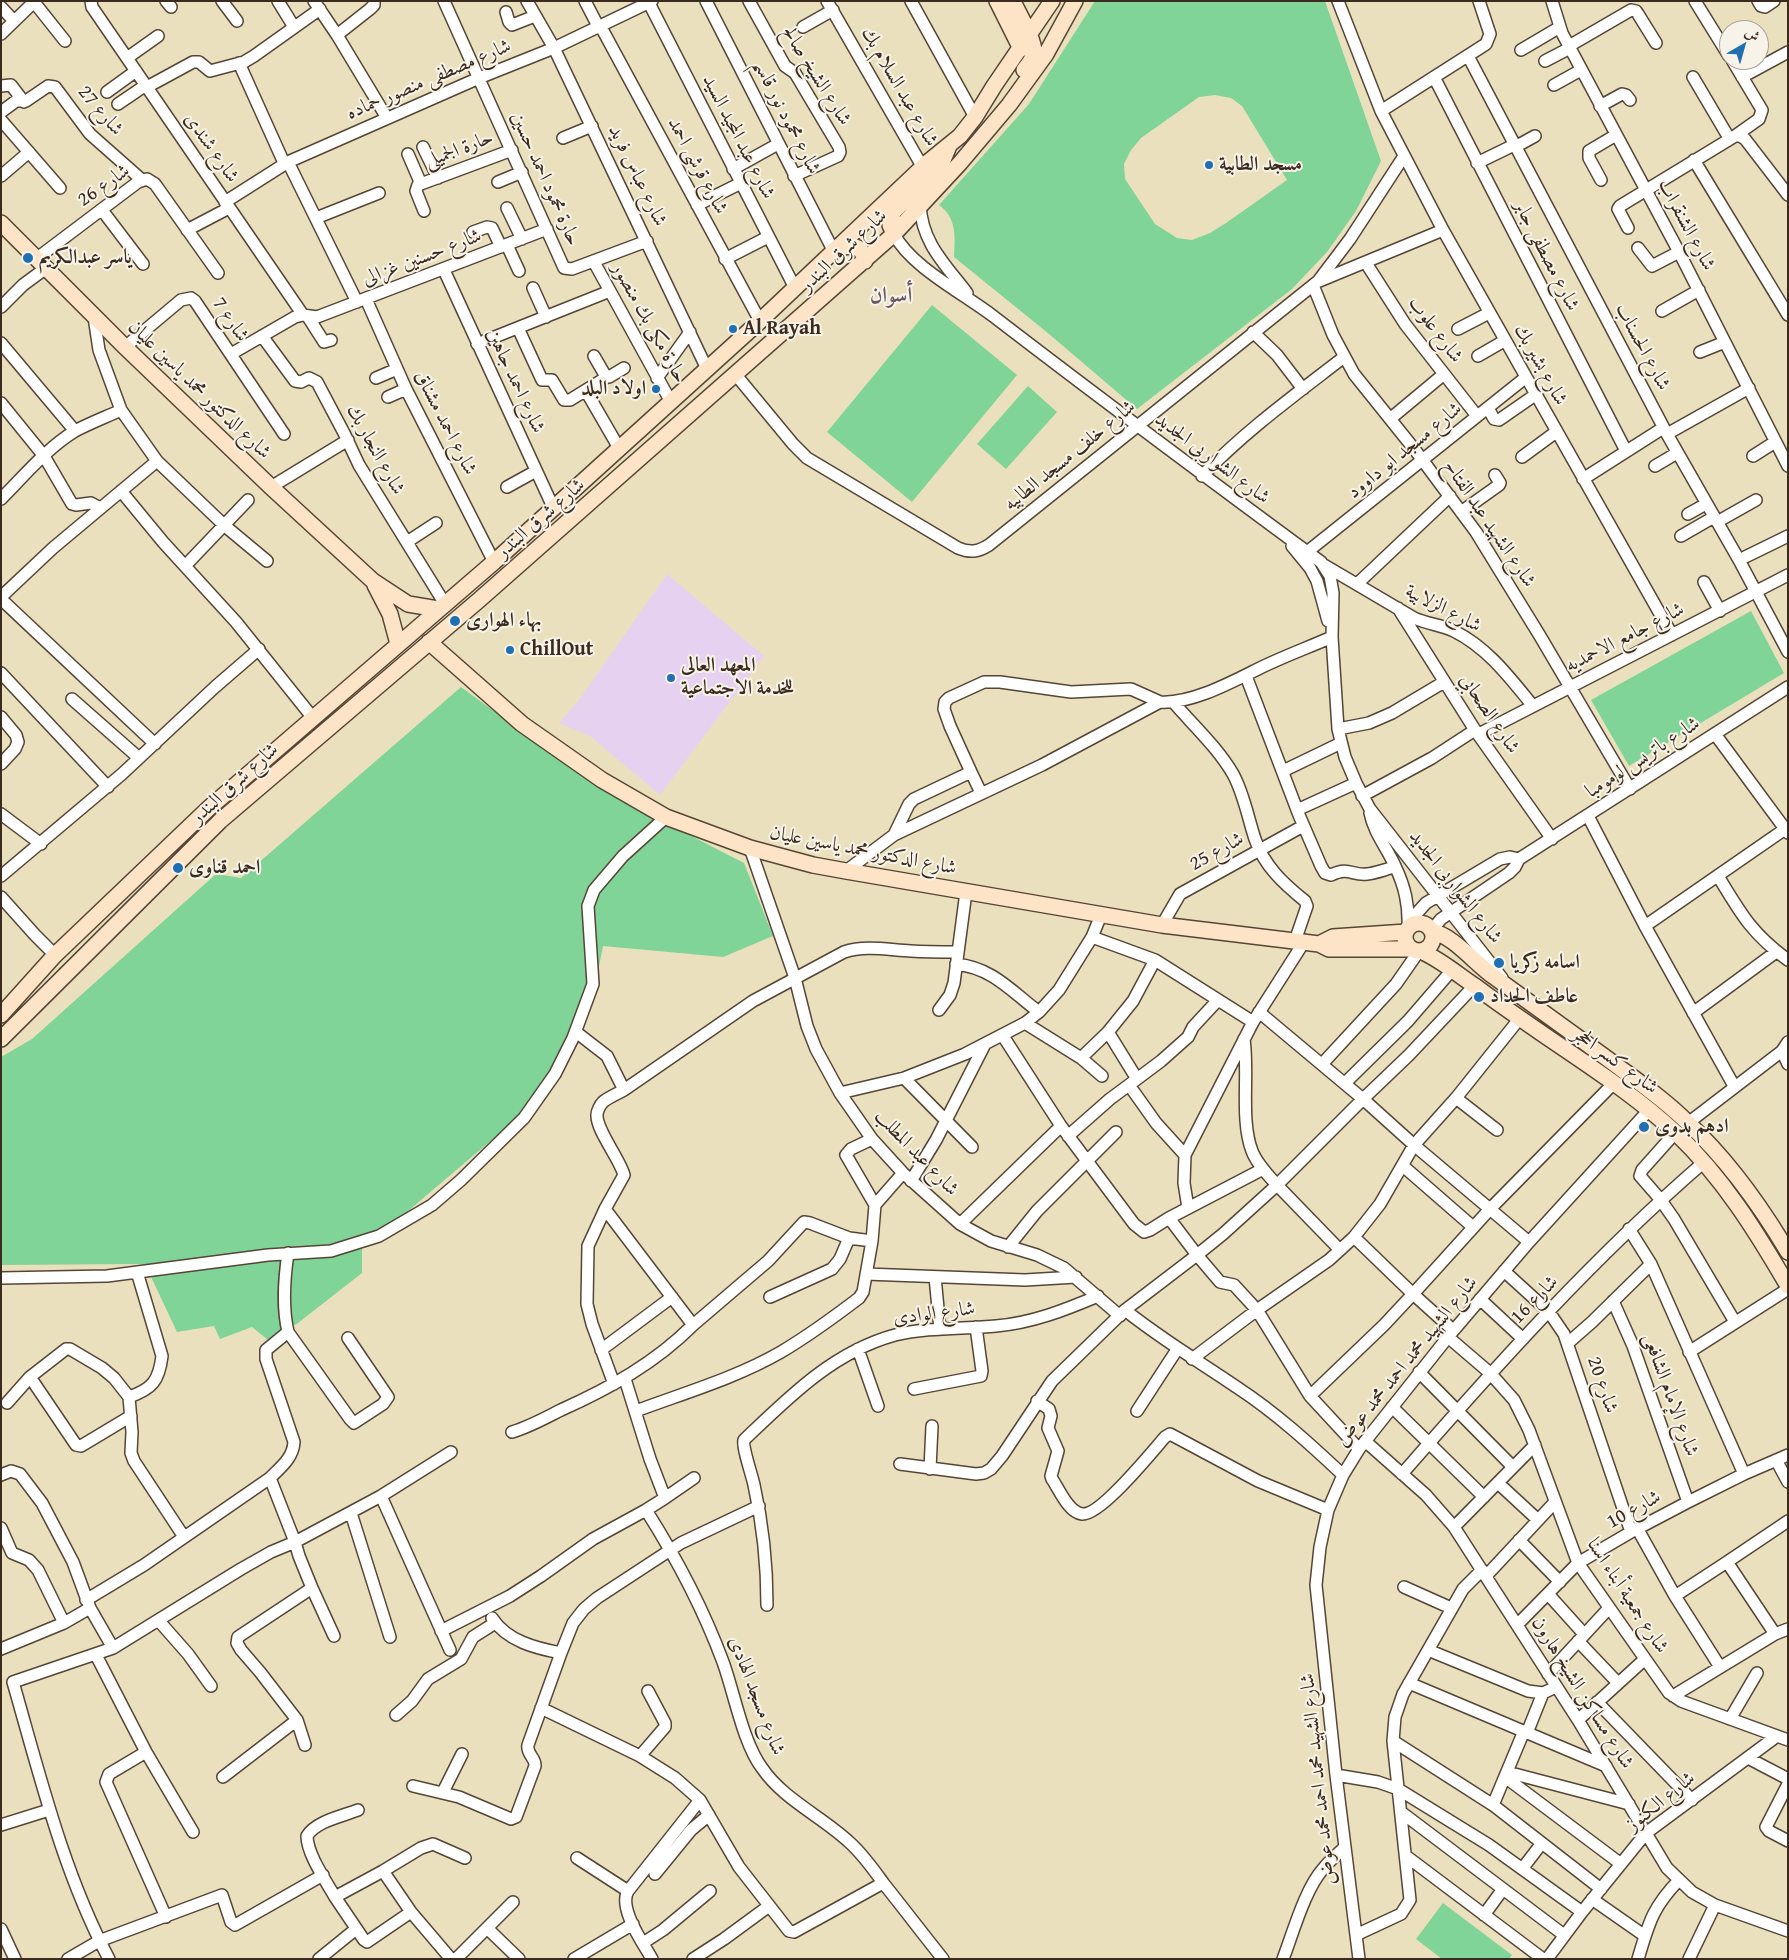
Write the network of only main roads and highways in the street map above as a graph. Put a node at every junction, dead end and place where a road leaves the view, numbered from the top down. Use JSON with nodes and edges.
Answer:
{"nodes":[{"id":1,"x":997,"y":1,"type":"edge"},
{"id":2,"x":1013,"y":1,"type":"edge"},
{"id":3,"x":1075,"y":1,"type":"edge"},
{"id":4,"x":1051,"y":2,"type":"edge"},
{"id":5,"x":1029,"y":36,"type":"junction"},
{"id":6,"x":1020,"y":49,"type":"junction"},
{"id":7,"x":996,"y":121,"type":"junction"},
{"id":8,"x":950,"y":144,"type":"junction"},
{"id":9,"x":3,"y":227,"type":"edge"},
{"id":10,"x":894,"y":234,"type":"junction"},
{"id":11,"x":833,"y":250,"type":"junction"},
{"id":12,"x":865,"y":261,"type":"junction"},
{"id":13,"x":373,"y":581,"type":"junction"},
{"id":14,"x":441,"y":606,"type":"junction"},
{"id":15,"x":429,"y":642,"type":"junction"},
{"id":16,"x":398,"y":644,"type":"junction"},
{"id":17,"x":1410,"y":928,"type":"junction"},
{"id":18,"x":1433,"y":931,"type":"junction"},
{"id":19,"x":1306,"y":942,"type":"junction"},
{"id":20,"x":1417,"y":951,"type":"junction"},
{"id":21,"x":55,"y":955,"type":"junction"},
{"id":22,"x":69,"y":971,"type":"junction"},
{"id":23,"x":36,"y":975,"type":"junction"},
{"id":24,"x":51,"y":988,"type":"junction"},
{"id":25,"x":1,"y":1015,"type":"edge"},
{"id":26,"x":1,"y":1039,"type":"edge"},
{"id":27,"x":1788,"y":1252,"type":"edge"},
{"id":28,"x":1788,"y":1288,"type":"edge"}],
"edges":[{"from":1,"to":6,"type":"main road"},
{"from":2,"to":5,"type":"main road"},
{"from":3,"to":7,"type":"main road","name":"شارع شرق البندر"},
{"from":4,"to":5,"type":"main road","name":"شارع شرق البندر"},
{"from":5,"to":6,"type":"main road","name":"شارع شرق البندر"},
{"from":5,"to":7,"type":"main road"},
{"from":6,"to":8,"type":"main road","name":"شارع شرق البندر"},
{"from":7,"to":10,"type":"main road","name":"شارع شرق البندر"},
{"from":8,"to":10,"type":"main road"},
{"from":8,"to":11,"type":"main road","name":"شارع شرق البندر"},
{"from":9,"to":13,"type":"main road","name":"شارع الدكتور محمد ياسين عليان"},
{"from":10,"to":12,"type":"main road","name":"شارع شرق البندر"},
{"from":11,"to":12,"type":"main road"},
{"from":11,"to":14,"type":"main road","name":"شارع شرق البندر"},
{"from":12,"to":15,"type":"main road","name":"شارع شرق البندر"},
{"from":13,"to":14,"type":"main road","name":"شارع الدكتور محمد ياسين عليان"},
{"from":13,"to":16,"type":"main road","name":"شارع الدكتور محمد ياسين عليان"},
{"from":14,"to":16,"type":"main road","name":"شارع شرق البندر"},
{"from":15,"to":19,"type":"main road","name":"شارع الدكتور محمد ياسين عليان"},
{"from":15,"to":22,"type":"main road","name":"شارع شرق البندر"},
{"from":16,"to":21,"type":"main road","name":"شارع شرق البندر"},
{"from":17,"to":18,"type":"main road"},
{"from":17,"to":19,"type":"main road","name":"شارع الدكتور محمد ياسين عليان"},
{"from":17,"to":20,"type":"main road"},
{"from":18,"to":20,"type":"main road"},
{"from":18,"to":27,"type":"main road","name":"شارع كسر الحجر"},
{"from":19,"to":20,"type":"main road","name":"شارع الدكتور محمد ياسين عليان"},
{"from":20,"to":28,"type":"main road","name":"شارع كسر الحجر"},
{"from":21,"to":22,"type":"main road"},
{"from":21,"to":23,"type":"main road","name":"شارع شرق البندر"},
{"from":22,"to":24,"type":"main road","name":"شارع شرق البندر"},
{"from":23,"to":24,"type":"main road"},
{"from":23,"to":25,"type":"main road","name":"شارع شرق البندر"},
{"from":24,"to":26,"type":"main road","name":"شارع شرق البندر"}]}
